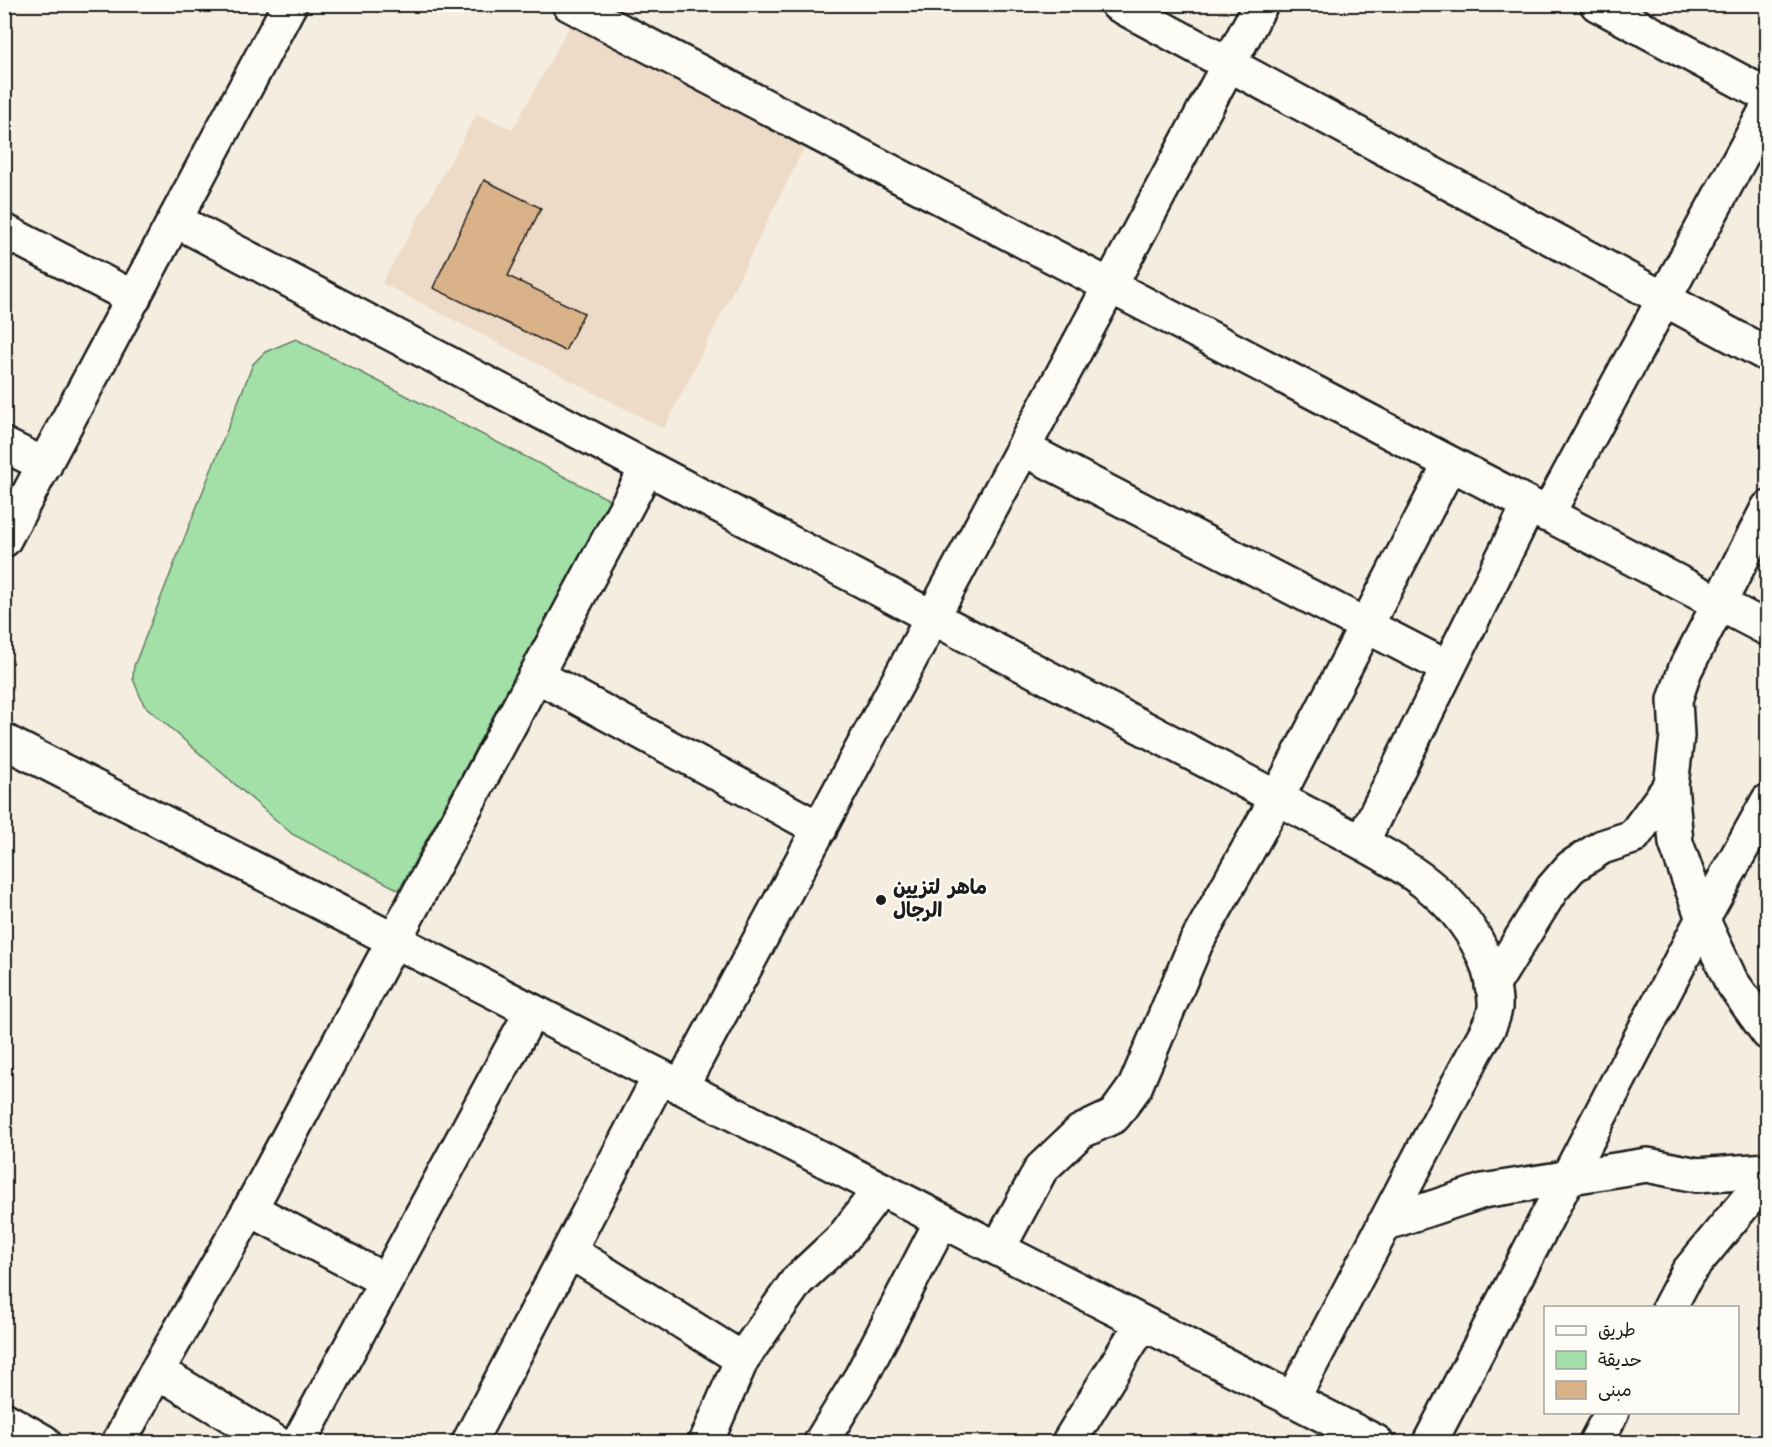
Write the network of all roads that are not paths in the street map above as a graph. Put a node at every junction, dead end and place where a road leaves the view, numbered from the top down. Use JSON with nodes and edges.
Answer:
{"nodes":[{"id":1,"x":290,"y":4,"type":"edge"},
{"id":2,"x":569,"y":4,"type":"edge"},
{"id":3,"x":1117,"y":4,"type":"edge"},
{"id":4,"x":1261,"y":4,"type":"edge"},
{"id":5,"x":1597,"y":4,"type":"edge"},
{"id":6,"x":1229,"y":65,"type":"junction"},
{"id":7,"x":1767,"y":96,"type":"edge"},
{"id":8,"x":1767,"y":107,"type":"edge"},
{"id":9,"x":175,"y":220,"type":"junction"},
{"id":10,"x":4,"y":231,"type":"edge"},
{"id":11,"x":1110,"y":287,"type":"junction"},
{"id":12,"x":134,"y":298,"type":"junction"},
{"id":13,"x":1664,"y":299,"type":"junction"},
{"id":14,"x":1767,"y":355,"type":"edge"},
{"id":15,"x":4,"y":445,"type":"edge"},
{"id":16,"x":1024,"y":449,"type":"junction"},
{"id":17,"x":1450,"y":464,"type":"junction"},
{"id":18,"x":45,"y":465,"type":"junction"},
{"id":19,"x":647,"y":468,"type":"junction"},
{"id":20,"x":1767,"y":508,"type":"edge"},
{"id":21,"x":1538,"y":510,"type":"junction"},
{"id":22,"x":4,"y":540,"type":"edge"},
{"id":23,"x":1719,"y":604,"type":"junction"},
{"id":24,"x":933,"y":617,"type":"junction"},
{"id":25,"x":1366,"y":626,"type":"junction"},
{"id":26,"x":1767,"y":629,"type":"edge"},
{"id":27,"x":1448,"y":668,"type":"junction"},
{"id":28,"x":536,"y":675,"type":"junction"},
{"id":29,"x":4,"y":741,"type":"edge"},
{"id":30,"x":1671,"y":785,"type":"junction"},
{"id":31,"x":1277,"y":798,"type":"junction"},
{"id":32,"x":1767,"y":801,"type":"edge"},
{"id":33,"x":820,"y":829,"type":"junction"},
{"id":34,"x":1362,"y":842,"type":"junction"},
{"id":35,"x":1703,"y":918,"type":"junction"},
{"id":36,"x":395,"y":941,"type":"junction"},
{"id":37,"x":1492,"y":986,"type":"junction"},
{"id":38,"x":532,"y":1011,"type":"junction"},
{"id":39,"x":1767,"y":1033,"type":"edge"},
{"id":40,"x":671,"y":1082,"type":"junction"},
{"id":41,"x":1767,"y":1170,"type":"edge"},
{"id":42,"x":1767,"y":1175,"type":"edge"},
{"id":43,"x":1568,"y":1176,"type":"junction"},
{"id":44,"x":880,"y":1189,"type":"junction"},
{"id":45,"x":250,"y":1209,"type":"junction"},
{"id":46,"x":942,"y":1220,"type":"junction"},
{"id":47,"x":1384,"y":1224,"type":"junction"},
{"id":48,"x":998,"y":1249,"type":"junction"},
{"id":49,"x":569,"y":1251,"type":"junction"},
{"id":50,"x":386,"y":1281,"type":"junction"},
{"id":51,"x":1670,"y":1306,"type":"edge"},
{"id":52,"x":1142,"y":1323,"type":"junction"},
{"id":53,"x":742,"y":1359,"type":"junction"},
{"id":54,"x":157,"y":1371,"type":"junction"},
{"id":55,"x":1292,"y":1400,"type":"junction"},
{"id":56,"x":1611,"y":1414,"type":"edge"},
{"id":57,"x":4,"y":1419,"type":"edge"},
{"id":58,"x":1321,"y":1430,"type":"edge"},
{"id":59,"x":44,"y":1443,"type":"edge"},
{"id":60,"x":119,"y":1443,"type":"edge"},
{"id":61,"x":275,"y":1443,"type":"edge"},
{"id":62,"x":299,"y":1443,"type":"edge"},
{"id":63,"x":469,"y":1443,"type":"edge"},
{"id":64,"x":705,"y":1443,"type":"edge"},
{"id":65,"x":821,"y":1443,"type":"edge"},
{"id":66,"x":1069,"y":1443,"type":"edge"},
{"id":67,"x":1376,"y":1443,"type":"edge"},
{"id":68,"x":1430,"y":1443,"type":"edge"},
{"id":69,"x":1596,"y":1443,"type":"edge"}],
"edges":[{"from":1,"to":9,"type":"street"},
{"from":2,"to":11,"type":"street"},
{"from":3,"to":6,"type":"street"},
{"from":4,"to":6,"type":"street"},
{"from":5,"to":7,"type":"street"},
{"from":6,"to":11,"type":"street"},
{"from":6,"to":13,"type":"street"},
{"from":8,"to":13,"type":"street"},
{"from":9,"to":12,"type":"street"},
{"from":9,"to":19,"type":"street"},
{"from":10,"to":12,"type":"street"},
{"from":11,"to":16,"type":"street"},
{"from":11,"to":17,"type":"street"},
{"from":12,"to":18,"type":"street"},
{"from":13,"to":14,"type":"street"},
{"from":13,"to":21,"type":"street"},
{"from":15,"to":18,"type":"street"},
{"from":16,"to":24,"type":"street"},
{"from":16,"to":25,"type":"street"},
{"from":17,"to":21,"type":"street"},
{"from":17,"to":25,"type":"street"},
{"from":18,"to":22,"type":"street"},
{"from":19,"to":24,"type":"street"},
{"from":19,"to":28,"type":"street"},
{"from":20,"to":23,"type":"street"},
{"from":21,"to":23,"type":"street"},
{"from":21,"to":27,"type":"street"},
{"from":23,"to":26,"type":"street"},
{"from":23,"to":30,"type":"street"},
{"from":24,"to":31,"type":"street"},
{"from":24,"to":33,"type":"street"},
{"from":25,"to":27,"type":"street"},
{"from":25,"to":31,"type":"street"},
{"from":27,"to":34,"type":"street"},
{"from":28,"to":33,"type":"street"},
{"from":28,"to":36,"type":"street"},
{"from":29,"to":36,"type":"street"},
{"from":30,"to":35,"type":"street"},
{"from":30,"to":37,"type":"street"},
{"from":31,"to":34,"type":"street"},
{"from":31,"to":48,"type":"street"},
{"from":32,"to":35,"type":"street"},
{"from":33,"to":40,"type":"street"},
{"from":34,"to":37,"type":"street"},
{"from":35,"to":39,"type":"street"},
{"from":35,"to":43,"type":"street"},
{"from":36,"to":38,"type":"street"},
{"from":36,"to":45,"type":"street"},
{"from":37,"to":47,"type":"street"},
{"from":38,"to":40,"type":"street"},
{"from":38,"to":50,"type":"street"},
{"from":40,"to":44,"type":"street"},
{"from":40,"to":49,"type":"street"},
{"from":41,"to":43,"type":"street"},
{"from":42,"to":51,"type":"street"},
{"from":43,"to":47,"type":"street"},
{"from":43,"to":68,"type":"street"},
{"from":44,"to":46,"type":"street"},
{"from":44,"to":53,"type":"street"},
{"from":45,"to":50,"type":"street"},
{"from":45,"to":54,"type":"street"},
{"from":46,"to":48,"type":"street"},
{"from":46,"to":65,"type":"street"},
{"from":47,"to":55,"type":"street"},
{"from":48,"to":52,"type":"street"},
{"from":49,"to":53,"type":"street"},
{"from":49,"to":63,"type":"street"},
{"from":50,"to":62,"type":"street"},
{"from":52,"to":55,"type":"street"},
{"from":52,"to":66,"type":"street"},
{"from":53,"to":64,"type":"street"},
{"from":54,"to":60,"type":"street"},
{"from":54,"to":61,"type":"street"},
{"from":55,"to":58,"type":"street"},
{"from":56,"to":69,"type":"street"},
{"from":57,"to":59,"type":"street"},
{"from":58,"to":67,"type":"street"}]}
